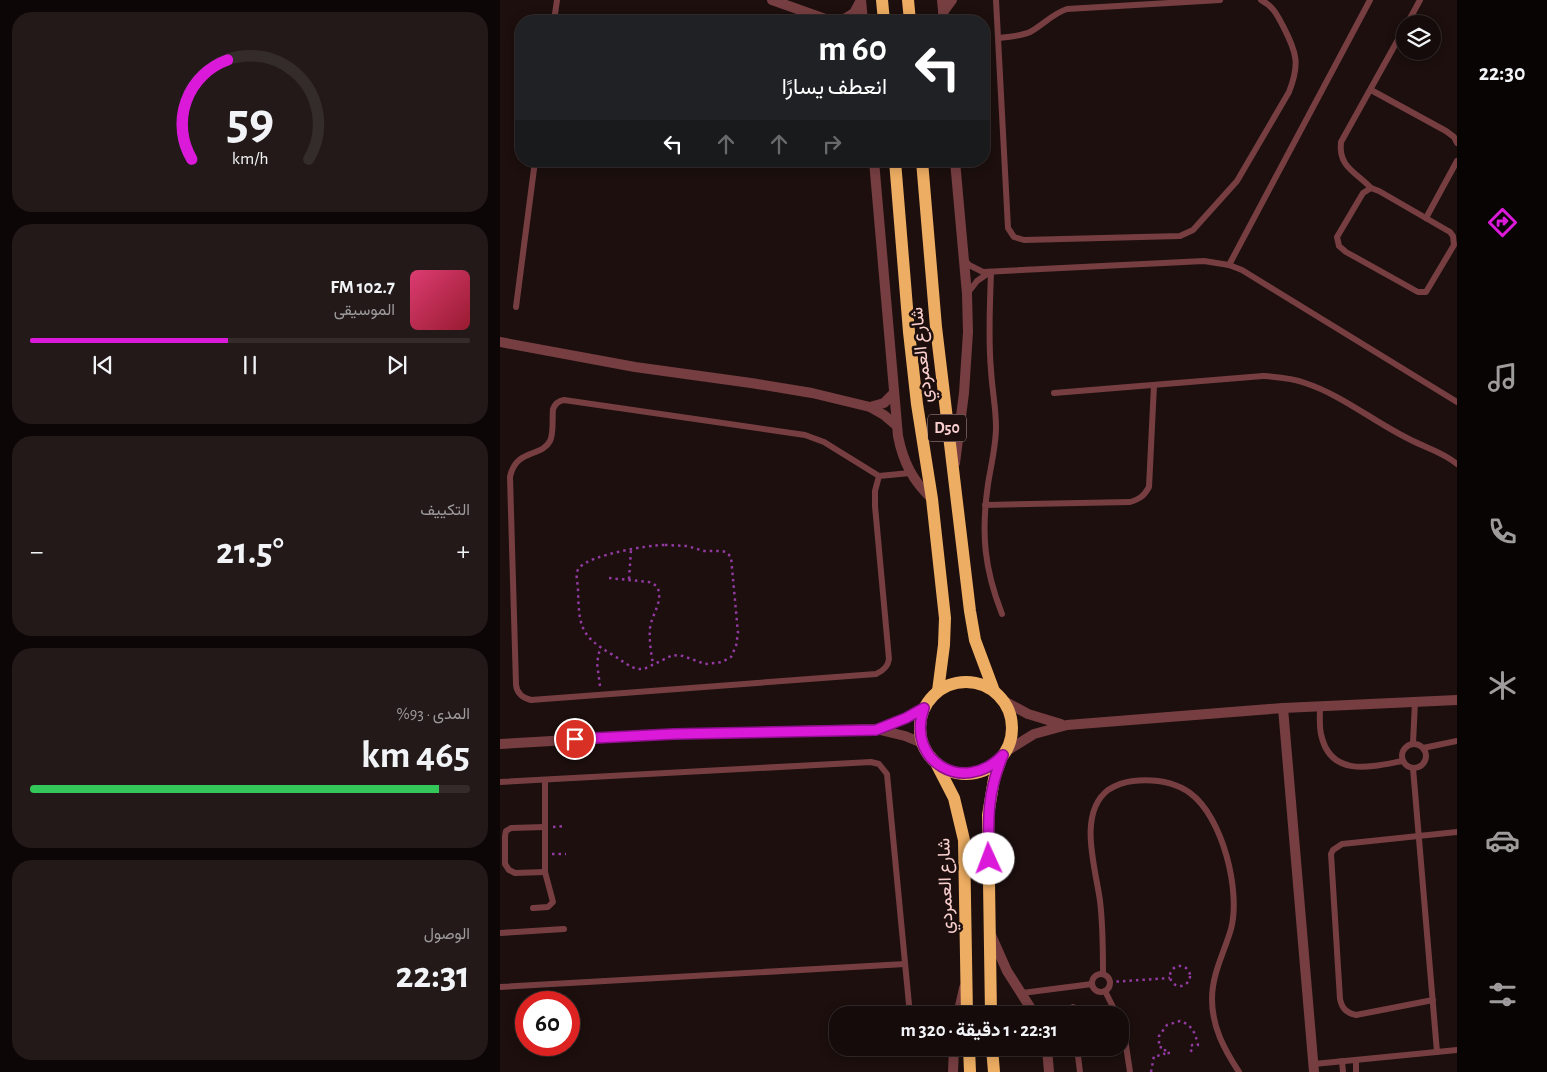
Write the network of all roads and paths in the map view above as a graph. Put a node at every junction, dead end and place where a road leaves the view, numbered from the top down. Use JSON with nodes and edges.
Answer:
{"nodes":[{"id":1,"x":556,"y":0,"type":"edge"},
{"id":2,"x":772,"y":0,"type":"edge"},
{"id":3,"x":861,"y":0,"type":"edge"},
{"id":4,"x":882,"y":0,"type":"edge"},
{"id":5,"x":908,"y":0,"type":"edge"},
{"id":6,"x":942,"y":0,"type":"edge"},
{"id":7,"x":952,"y":0,"type":"edge"},
{"id":8,"x":996,"y":0,"type":"edge"},
{"id":9,"x":1220,"y":0,"type":"edge"},
{"id":10,"x":1261,"y":0,"type":"edge"},
{"id":11,"x":1370,"y":0,"type":"edge"},
{"id":12,"x":1420,"y":0,"type":"edge"},
{"id":13,"x":555,"y":15,"type":"edge"},
{"id":14,"x":814,"y":15,"type":"edge"},
{"id":15,"x":852,"y":15,"type":"edge"},
{"id":16,"x":862,"y":15,"type":"edge"},
{"id":17,"x":883,"y":15,"type":"edge"},
{"id":18,"x":909,"y":15,"type":"edge"},
{"id":19,"x":943,"y":15,"type":"edge"},
{"id":20,"x":944,"y":15,"type":"edge"},
{"id":21,"x":1412,"y":15,"type":"edge"},
{"id":22,"x":999,"y":38,"type":"junction"},
{"id":23,"x":1396,"y":44,"type":"edge"},
{"id":24,"x":1371,"y":90,"type":"junction"},
{"id":25,"x":1457,"y":143,"type":"edge"},
{"id":26,"x":1457,"y":160,"type":"edge"},
{"id":27,"x":534,"y":167,"type":"edge"},
{"id":28,"x":875,"y":167,"type":"edge"},
{"id":29,"x":895,"y":167,"type":"edge"},
{"id":30,"x":923,"y":167,"type":"edge"},
{"id":31,"x":956,"y":167,"type":"edge"},
{"id":32,"x":1371,"y":188,"type":"junction"},
{"id":33,"x":1426,"y":218,"type":"junction"},
{"id":34,"x":964,"y":259,"type":"junction"},
{"id":35,"x":1229,"y":265,"type":"junction"},
{"id":36,"x":991,"y":272,"type":"junction"},
{"id":37,"x":967,"y":294,"type":"junction"},
{"id":38,"x":516,"y":307,"type":"dead end"},
{"id":39,"x":500,"y":342,"type":"edge"},
{"id":40,"x":1154,"y":385,"type":"junction"},
{"id":41,"x":894,"y":393,"type":"junction"},
{"id":42,"x":1054,"y":393,"type":"dead end"},
{"id":43,"x":1457,"y":402,"type":"edge"},
{"id":44,"x":870,"y":407,"type":"junction"},
{"id":45,"x":897,"y":426,"type":"junction"},
{"id":46,"x":1457,"y":464,"type":"edge"},
{"id":47,"x":910,"y":473,"type":"junction"},
{"id":48,"x":878,"y":476,"type":"junction"},
{"id":49,"x":953,"y":476,"type":"junction"},
{"id":50,"x":932,"y":500,"type":"junction"},
{"id":51,"x":985,"y":505,"type":"junction"},
{"id":52,"x":631,"y":550,"type":"junction"},
{"id":53,"x":608,"y":578,"type":"dead end"},
{"id":54,"x":629,"y":580,"type":"junction"},
{"id":55,"x":1002,"y":614,"type":"dead end"},
{"id":56,"x":600,"y":648,"type":"junction"},
{"id":57,"x":653,"y":664,"type":"junction"},
{"id":58,"x":938,"y":691,"type":"junction"},
{"id":59,"x":994,"y":691,"type":"junction"},
{"id":60,"x":601,"y":695,"type":"junction"},
{"id":61,"x":1457,"y":700,"type":"edge"},
{"id":62,"x":1004,"y":701,"type":"junction"},
{"id":63,"x":1415,"y":702,"type":"junction"},
{"id":64,"x":1320,"y":706,"type":"junction"},
{"id":65,"x":924,"y":708,"type":"junction"},
{"id":66,"x":1283,"y":708,"type":"junction"},
{"id":67,"x":1067,"y":725,"type":"junction"},
{"id":68,"x":876,"y":730,"type":"junction"},
{"id":69,"x":1457,"y":741,"type":"edge"},
{"id":70,"x":922,"y":743,"type":"junction"},
{"id":71,"x":1413,"y":743,"type":"junction"},
{"id":72,"x":500,"y":744,"type":"edge"},
{"id":73,"x":1423,"y":748,"type":"junction"},
{"id":74,"x":1004,"y":754,"type":"junction"},
{"id":75,"x":934,"y":761,"type":"junction"},
{"id":76,"x":1402,"y":761,"type":"junction"},
{"id":77,"x":1413,"y":768,"type":"junction"},
{"id":78,"x":545,"y":780,"type":"junction"},
{"id":79,"x":500,"y":782,"type":"edge"},
{"id":80,"x":545,"y":827,"type":"junction"},
{"id":81,"x":1457,"y":832,"type":"edge"},
{"id":82,"x":1419,"y":836,"type":"junction"},
{"id":83,"x":545,"y":872,"type":"junction"},
{"id":84,"x":533,"y":908,"type":"dead end"},
{"id":85,"x":564,"y":929,"type":"dead end"},
{"id":86,"x":500,"y":932,"type":"edge"},
{"id":87,"x":990,"y":933,"type":"junction"},
{"id":88,"x":905,"y":964,"type":"junction"},
{"id":89,"x":1103,"y":973,"type":"junction"},
{"id":90,"x":1170,"y":978,"type":"junction"},
{"id":91,"x":966,"y":980,"type":"junction"},
{"id":92,"x":1110,"y":982,"type":"junction"},
{"id":93,"x":1092,"y":984,"type":"junction"},
{"id":94,"x":500,"y":988,"type":"edge"},
{"id":95,"x":1105,"y":991,"type":"junction"},
{"id":96,"x":1022,"y":993,"type":"junction"},
{"id":97,"x":1433,"y":1000,"type":"junction"},
{"id":98,"x":909,"y":1006,"type":"edge"},
{"id":99,"x":960,"y":1006,"type":"edge"},
{"id":100,"x":967,"y":1006,"type":"edge"},
{"id":101,"x":991,"y":1006,"type":"edge"},
{"id":102,"x":1030,"y":1006,"type":"edge"},
{"id":103,"x":1112,"y":1006,"type":"edge"},
{"id":104,"x":1457,"y":1050,"type":"edge"},
{"id":105,"x":1437,"y":1052,"type":"junction"},
{"id":106,"x":1165,"y":1053,"type":"junction"},
{"id":107,"x":1170,"y":1053,"type":"dead end"},
{"id":108,"x":1189,"y":1053,"type":"dead end"},
{"id":109,"x":954,"y":1056,"type":"edge"},
{"id":110,"x":969,"y":1056,"type":"edge"},
{"id":111,"x":993,"y":1056,"type":"edge"},
{"id":112,"x":1047,"y":1056,"type":"edge"},
{"id":113,"x":1078,"y":1056,"type":"edge"},
{"id":114,"x":1128,"y":1056,"type":"edge"},
{"id":115,"x":1356,"y":1060,"type":"junction"},
{"id":116,"x":1342,"y":1061,"type":"junction"},
{"id":117,"x":1314,"y":1068,"type":"edge"},
{"id":118,"x":953,"y":1072,"type":"edge"},
{"id":119,"x":970,"y":1072,"type":"edge"},
{"id":120,"x":994,"y":1072,"type":"edge"},
{"id":121,"x":1050,"y":1072,"type":"edge"},
{"id":122,"x":1080,"y":1072,"type":"edge"},
{"id":123,"x":1130,"y":1072,"type":"edge"},
{"id":124,"x":1151,"y":1072,"type":"edge"},
{"id":125,"x":1239,"y":1072,"type":"edge"},
{"id":126,"x":1343,"y":1072,"type":"edge"},
{"id":127,"x":1356,"y":1072,"type":"edge"}],
"edges":[{"from":1,"to":13,"type":"lane"},
{"from":2,"to":14,"type":"street"},
{"from":3,"to":15,"type":"street"},
{"from":3,"to":16,"type":"street"},
{"from":4,"to":17,"type":"main road"},
{"from":5,"to":18,"type":"main road"},
{"from":6,"to":19,"type":"street"},
{"from":7,"to":20,"type":"street"},
{"from":8,"to":22,"type":"lane"},
{"from":9,"to":22,"type":"lane"},
{"from":10,"to":22,"type":"lane"},
{"from":11,"to":35,"type":"lane"},
{"from":12,"to":21,"type":"lane"},
{"from":23,"to":24,"type":"lane"},
{"from":24,"to":25,"type":"lane"},
{"from":24,"to":32,"type":"lane"},
{"from":26,"to":33,"type":"lane"},
{"from":27,"to":38,"type":"lane"},
{"from":28,"to":41,"type":"street"},
{"from":29,"to":50,"type":"main road","name":"شارع العمردي","number":"D50"},
{"from":30,"to":49,"type":"main road","name":"شارع العمردي","number":"D50"},
{"from":31,"to":34,"type":"street"},
{"from":32,"to":33,"type":"lane"},
{"from":32,"to":33,"type":"lane"},
{"from":34,"to":36,"type":"lane"},
{"from":34,"to":37,"type":"street"},
{"from":35,"to":36,"type":"lane"},
{"from":35,"to":43,"type":"lane"},
{"from":36,"to":37,"type":"lane"},
{"from":36,"to":51,"type":"lane"},
{"from":37,"to":49,"type":"street"},
{"from":39,"to":44,"type":"street"},
{"from":40,"to":42,"type":"lane"},
{"from":40,"to":46,"type":"lane"},
{"from":40,"to":51,"type":"lane"},
{"from":41,"to":44,"type":"street"},
{"from":41,"to":45,"type":"street"},
{"from":44,"to":45,"type":"street"},
{"from":45,"to":47,"type":"street"},
{"from":47,"to":48,"type":"lane"},
{"from":47,"to":50,"type":"street"},
{"from":48,"to":60,"type":"lane"},
{"from":48,"to":60,"type":"lane"},
{"from":49,"to":59,"type":"main road","name":"شارع العمردي","number":"D50"},
{"from":50,"to":58,"type":"main road","name":"شارع العمردي","number":"D50"},
{"from":51,"to":55,"type":"lane"},
{"from":52,"to":54,"type":"path"},
{"from":52,"to":56,"type":"path"},
{"from":52,"to":57,"type":"path"},
{"from":53,"to":54,"type":"path"},
{"from":54,"to":57,"type":"path"},
{"from":56,"to":57,"type":"path"},
{"from":56,"to":60,"type":"path"},
{"from":58,"to":59,"type":"main road"},
{"from":58,"to":65,"type":"main road"},
{"from":59,"to":62,"type":"main road"},
{"from":61,"to":63,"type":"street"},
{"from":62,"to":67,"type":"street"},
{"from":62,"to":74,"type":"main road"},
{"from":63,"to":64,"type":"street"},
{"from":63,"to":71,"type":"lane"},
{"from":64,"to":66,"type":"street"},
{"from":64,"to":76,"type":"lane"},
{"from":65,"to":68,"type":"street"},
{"from":65,"to":70,"type":"main road"},
{"from":66,"to":67,"type":"street"},
{"from":66,"to":117,"type":"street"},
{"from":67,"to":74,"type":"street"},
{"from":68,"to":70,"type":"street"},
{"from":68,"to":72,"type":"street"},
{"from":69,"to":73,"type":"lane"},
{"from":70,"to":75,"type":"main road"},
{"from":71,"to":73,"type":"lane"},
{"from":71,"to":76,"type":"lane"},
{"from":73,"to":77,"type":"lane"},
{"from":74,"to":75,"type":"main road"},
{"from":74,"to":87,"type":"main road"},
{"from":75,"to":91,"type":"main road","name":"شارع العمردي"},
{"from":76,"to":77,"type":"lane"},
{"from":77,"to":82,"type":"lane"},
{"from":78,"to":79,"type":"lane"},
{"from":78,"to":80,"type":"lane"},
{"from":78,"to":88,"type":"lane"},
{"from":80,"to":83,"type":"lane"},
{"from":80,"to":83,"type":"lane"},
{"from":81,"to":82,"type":"lane"},
{"from":82,"to":97,"type":"lane"},
{"from":82,"to":97,"type":"lane"},
{"from":83,"to":84,"type":"lane"},
{"from":85,"to":86,"type":"lane"},
{"from":87,"to":96,"type":"street"},
{"from":87,"to":101,"type":"main road"},
{"from":88,"to":94,"type":"lane"},
{"from":88,"to":98,"type":"lane"},
{"from":89,"to":92,"type":"lane"},
{"from":89,"to":93,"type":"lane"},
{"from":89,"to":125,"type":"lane"},
{"from":90,"to":90,"type":"path"},
{"from":90,"to":92,"type":"path"},
{"from":91,"to":99,"type":"street"},
{"from":91,"to":100,"type":"main road","name":"شارع العمردي"},
{"from":92,"to":95,"type":"lane"},
{"from":93,"to":95,"type":"lane"},
{"from":93,"to":96,"type":"lane"},
{"from":95,"to":103,"type":"lane"},
{"from":96,"to":102,"type":"street"},
{"from":97,"to":105,"type":"lane"},
{"from":104,"to":105,"type":"lane"},
{"from":105,"to":115,"type":"lane"},
{"from":106,"to":107,"type":"path"},
{"from":106,"to":108,"type":"path"},
{"from":106,"to":124,"type":"path"},
{"from":109,"to":118,"type":"street"},
{"from":110,"to":119,"type":"main road"},
{"from":111,"to":120,"type":"main road"},
{"from":112,"to":121,"type":"street"},
{"from":113,"to":122,"type":"lane"},
{"from":114,"to":123,"type":"lane"},
{"from":115,"to":116,"type":"lane"},
{"from":115,"to":127,"type":"lane"},
{"from":116,"to":117,"type":"lane"},
{"from":116,"to":126,"type":"lane"}]}
